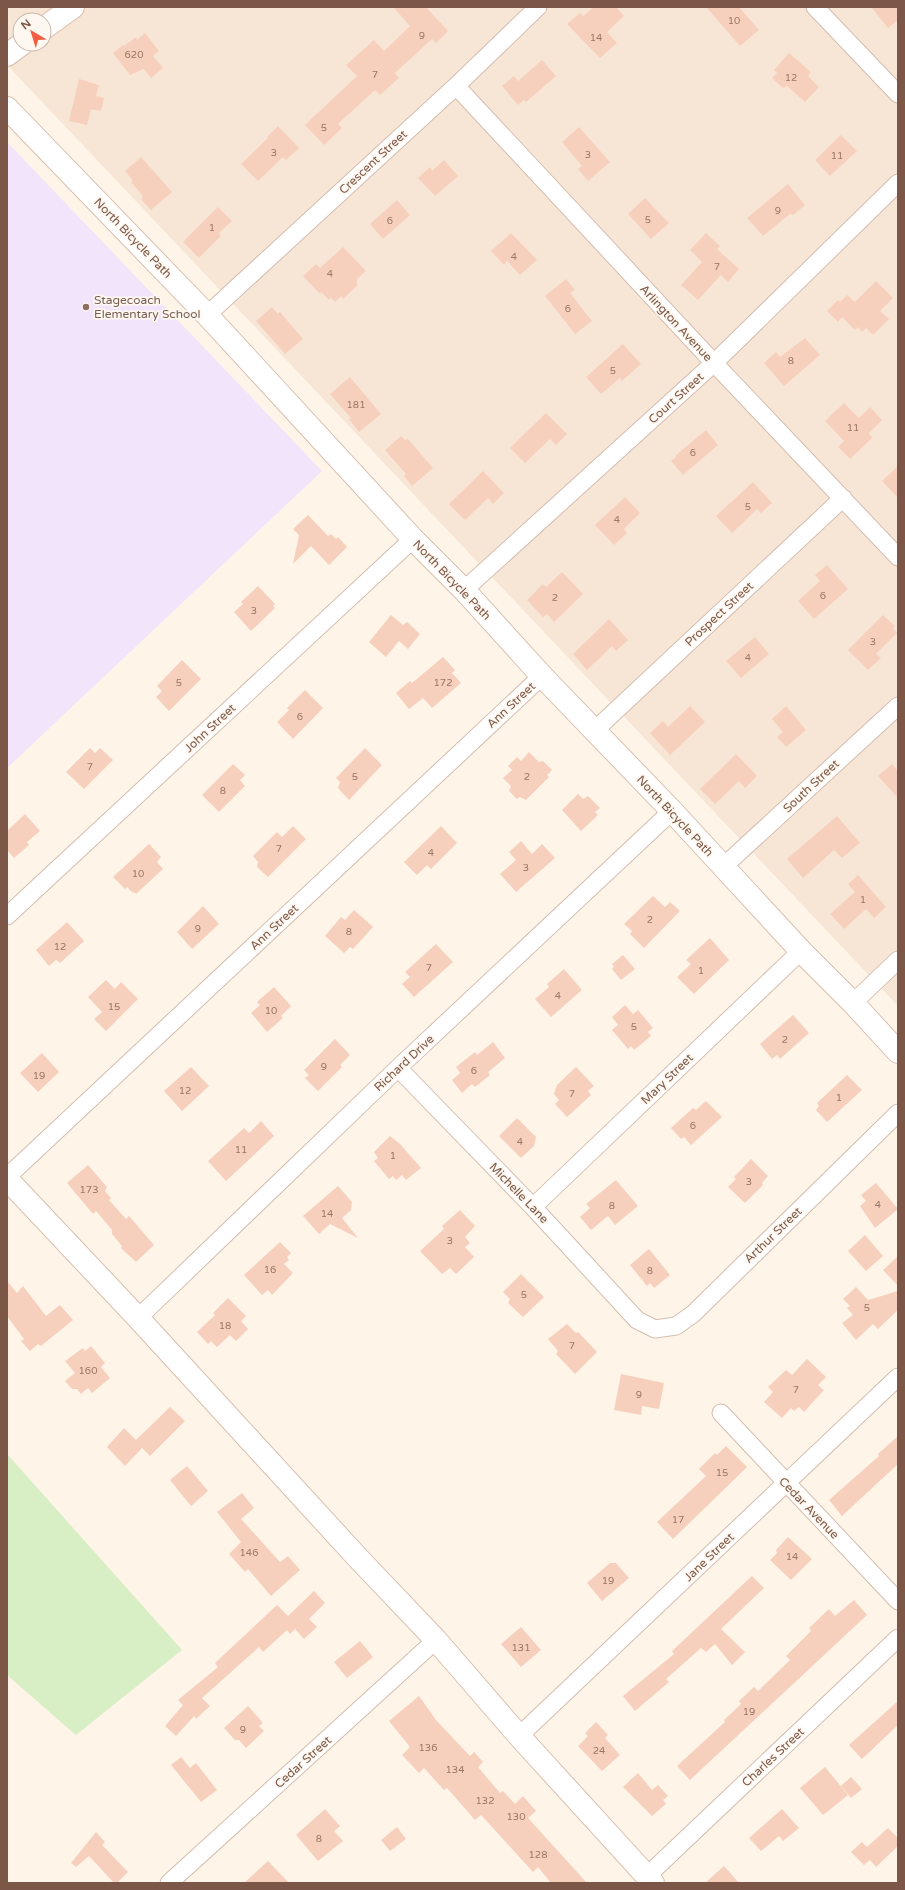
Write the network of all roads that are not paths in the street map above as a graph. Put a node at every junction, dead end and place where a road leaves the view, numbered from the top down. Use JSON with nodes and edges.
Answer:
{"nodes":[{"id":1,"x":73,"y":7,"type":"edge"},
{"id":2,"x":538,"y":7,"type":"edge"},
{"id":3,"x":815,"y":7,"type":"edge"},
{"id":4,"x":52,"y":22,"type":"edge"},
{"id":5,"x":456,"y":86,"type":"junction"},
{"id":6,"x":898,"y":94,"type":"edge"},
{"id":7,"x":7,"y":108,"type":"edge"},
{"id":8,"x":898,"y":183,"type":"edge"},
{"id":9,"x":207,"y":315,"type":"junction"},
{"id":10,"x":714,"y":363,"type":"junction"},
{"id":11,"x":843,"y":498,"type":"junction"},
{"id":12,"x":413,"y":539,"type":"junction"},
{"id":13,"x":898,"y":557,"type":"edge"},
{"id":14,"x":464,"y":590,"type":"junction"},
{"id":15,"x":542,"y":676,"type":"junction"},
{"id":16,"x":898,"y":706,"type":"edge"},
{"id":17,"x":594,"y":730,"type":"junction"},
{"id":18,"x":672,"y":811,"type":"junction"},
{"id":19,"x":723,"y":867,"type":"junction"},
{"id":20,"x":7,"y":916,"type":"edge"},
{"id":21,"x":801,"y":950,"type":"junction"},
{"id":22,"x":898,"y":960,"type":"edge"},
{"id":23,"x":854,"y":1003,"type":"junction"},
{"id":24,"x":898,"y":1052,"type":"edge"},
{"id":25,"x":398,"y":1068,"type":"junction"},
{"id":26,"x":898,"y":1113,"type":"edge"},
{"id":27,"x":7,"y":1178,"type":"edge"},
{"id":28,"x":533,"y":1207,"type":"junction"},
{"id":29,"x":138,"y":1318,"type":"junction"},
{"id":30,"x":638,"y":1320,"type":"joint"},
{"id":31,"x":898,"y":1377,"type":"edge"},
{"id":32,"x":721,"y":1413,"type":"dead end"},
{"id":33,"x":785,"y":1484,"type":"junction"},
{"id":34,"x":898,"y":1601,"type":"edge"},
{"id":35,"x":898,"y":1638,"type":"edge"},
{"id":36,"x":436,"y":1640,"type":"junction"},
{"id":37,"x":519,"y":1736,"type":"junction"},
{"id":38,"x":650,"y":1880,"type":"edge"},
{"id":39,"x":169,"y":1883,"type":"edge"}],
"edges":[{"from":1,"to":4,"type":"street"},
{"from":2,"to":5,"type":"street","name":"Crescent Street"},
{"from":3,"to":6,"type":"street"},
{"from":5,"to":9,"type":"street","name":"Crescent Street"},
{"from":5,"to":10,"type":"street","name":"Arlington Avenue"},
{"from":7,"to":9,"type":"street","name":"North Bicycle Path"},
{"from":8,"to":10,"type":"street","name":"Court Street"},
{"from":9,"to":12,"type":"street","name":"North Bicycle Path"},
{"from":10,"to":11,"type":"street","name":"Arlington Avenue"},
{"from":10,"to":14,"type":"street","name":"Court Street"},
{"from":11,"to":13,"type":"street","name":"Arlington Avenue"},
{"from":11,"to":17,"type":"street","name":"Prospect Street"},
{"from":12,"to":14,"type":"street","name":"North Bicycle Path"},
{"from":12,"to":20,"type":"street","name":"John Street"},
{"from":14,"to":15,"type":"street","name":"North Bicycle Path"},
{"from":15,"to":17,"type":"street","name":"North Bicycle Path"},
{"from":15,"to":27,"type":"street","name":"Ann Street"},
{"from":16,"to":19,"type":"street","name":"South Street"},
{"from":17,"to":18,"type":"street","name":"North Bicycle Path"},
{"from":18,"to":19,"type":"street","name":"North Bicycle Path"},
{"from":18,"to":25,"type":"street","name":"Richard Drive"},
{"from":19,"to":21,"type":"street","name":"North Bicycle Path"},
{"from":21,"to":23,"type":"street","name":"North Bicycle Path"},
{"from":21,"to":28,"type":"street","name":"Mary Street"},
{"from":22,"to":23,"type":"street"},
{"from":23,"to":24,"type":"street","name":"North Bicycle Path"},
{"from":25,"to":28,"type":"street","name":"Michelle Lane"},
{"from":25,"to":29,"type":"street","name":"Richard Drive"},
{"from":26,"to":30,"type":"street","name":"Arthur Street"},
{"from":27,"to":29,"type":"street"},
{"from":28,"to":30,"type":"street","name":"Michelle Lane"},
{"from":29,"to":36,"type":"street"},
{"from":31,"to":33,"type":"street","name":"Jane Street"},
{"from":32,"to":33,"type":"street","name":"Cedar Avenue"},
{"from":33,"to":34,"type":"street","name":"Cedar Avenue"},
{"from":33,"to":37,"type":"street","name":"Jane Street"},
{"from":35,"to":38,"type":"street","name":"Charles Street"},
{"from":36,"to":37,"type":"street"},
{"from":36,"to":39,"type":"street","name":"Cedar Street"},
{"from":37,"to":38,"type":"street"}]}
